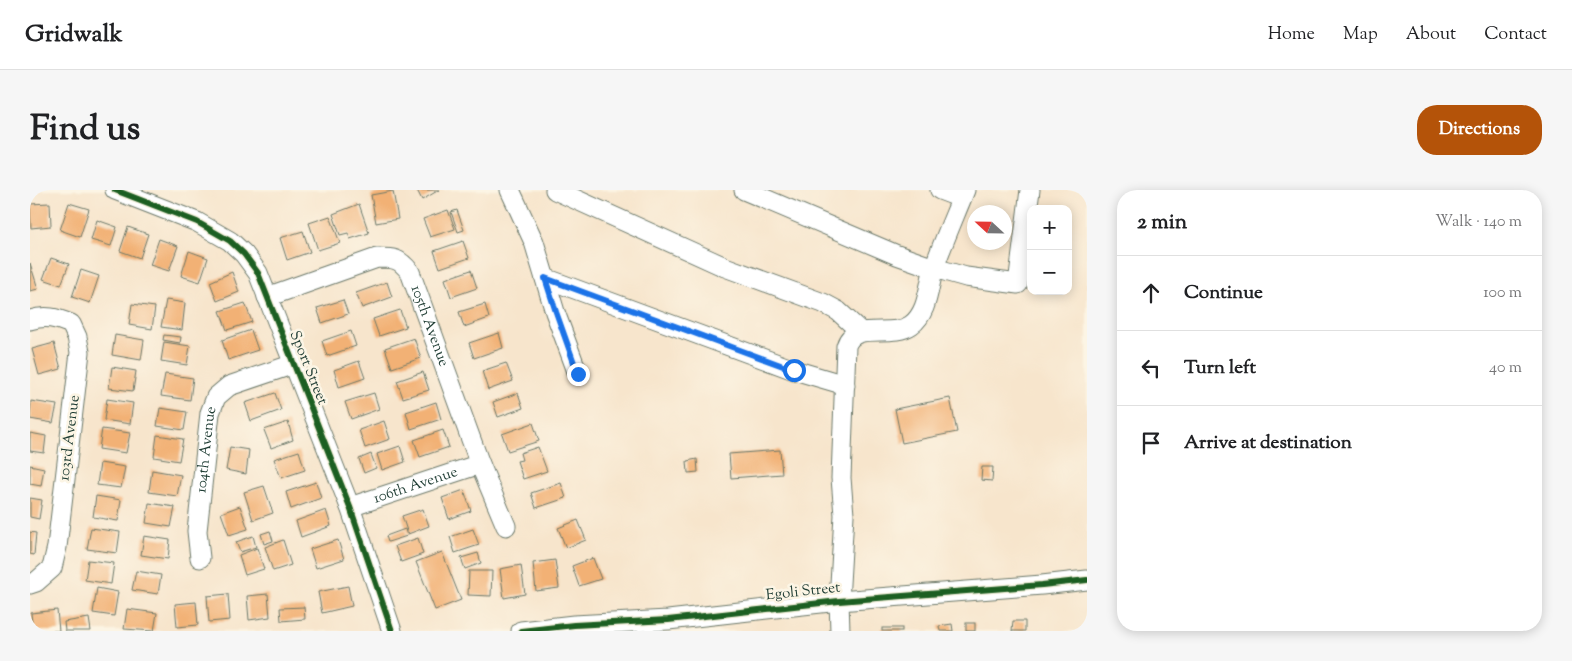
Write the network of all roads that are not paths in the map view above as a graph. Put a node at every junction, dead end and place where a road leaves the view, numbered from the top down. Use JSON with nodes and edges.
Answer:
{"nodes":[{"id":1,"x":115,"y":190,"type":"edge"},
{"id":2,"x":510,"y":190,"type":"edge"},
{"id":3,"x":555,"y":190,"type":"edge"},
{"id":4,"x":744,"y":190,"type":"edge"},
{"id":5,"x":940,"y":190,"type":"edge"},
{"id":6,"x":1030,"y":190,"type":"edge"},
{"id":7,"x":963,"y":194,"type":"edge"},
{"id":8,"x":934,"y":268,"type":"junction"},
{"id":9,"x":545,"y":278,"type":"junction"},
{"id":10,"x":267,"y":297,"type":"junction"},
{"id":11,"x":30,"y":320,"type":"edge"},
{"id":12,"x":861,"y":332,"type":"junction"},
{"id":13,"x":294,"y":364,"type":"junction"},
{"id":14,"x":578,"y":374,"type":"dead end"},
{"id":15,"x":845,"y":385,"type":"junction"},
{"id":16,"x":480,"y":464,"type":"junction"},
{"id":17,"x":350,"y":507,"type":"junction"},
{"id":18,"x":506,"y":526,"type":"dead end"},
{"id":19,"x":200,"y":558,"type":"dead end"},
{"id":20,"x":1087,"y":580,"type":"edge"},
{"id":21,"x":30,"y":584,"type":"edge"},
{"id":22,"x":839,"y":601,"type":"junction"},
{"id":23,"x":574,"y":628,"type":"edge"},
{"id":24,"x":392,"y":631,"type":"edge"},
{"id":25,"x":521,"y":631,"type":"edge"},
{"id":26,"x":840,"y":631,"type":"edge"}],
"edges":[{"from":1,"to":10,"type":"street","name":"Sport Street"},
{"from":2,"to":9,"type":"street"},
{"from":3,"to":12,"type":"street"},
{"from":4,"to":8,"type":"street"},
{"from":5,"to":7,"type":"street"},
{"from":6,"to":8,"type":"street"},
{"from":7,"to":8,"type":"street"},
{"from":8,"to":12,"type":"street"},
{"from":9,"to":14,"type":"street"},
{"from":9,"to":15,"type":"street"},
{"from":10,"to":13,"type":"street","name":"Sport Street"},
{"from":10,"to":16,"type":"street","name":"105th Avenue"},
{"from":11,"to":21,"type":"street","name":"103rd Avenue"},
{"from":12,"to":15,"type":"street"},
{"from":13,"to":17,"type":"street","name":"Sport Street"},
{"from":13,"to":19,"type":"street","name":"104th Avenue"},
{"from":15,"to":22,"type":"street"},
{"from":16,"to":17,"type":"street","name":"106th Avenue"},
{"from":16,"to":18,"type":"street","name":"105th Avenue"},
{"from":17,"to":24,"type":"street","name":"Sport Street"},
{"from":20,"to":22,"type":"street","name":"Egoli Street"},
{"from":22,"to":23,"type":"street","name":"Egoli Street"},
{"from":22,"to":26,"type":"street"},
{"from":23,"to":25,"type":"street","name":"Egoli Street"}]}
